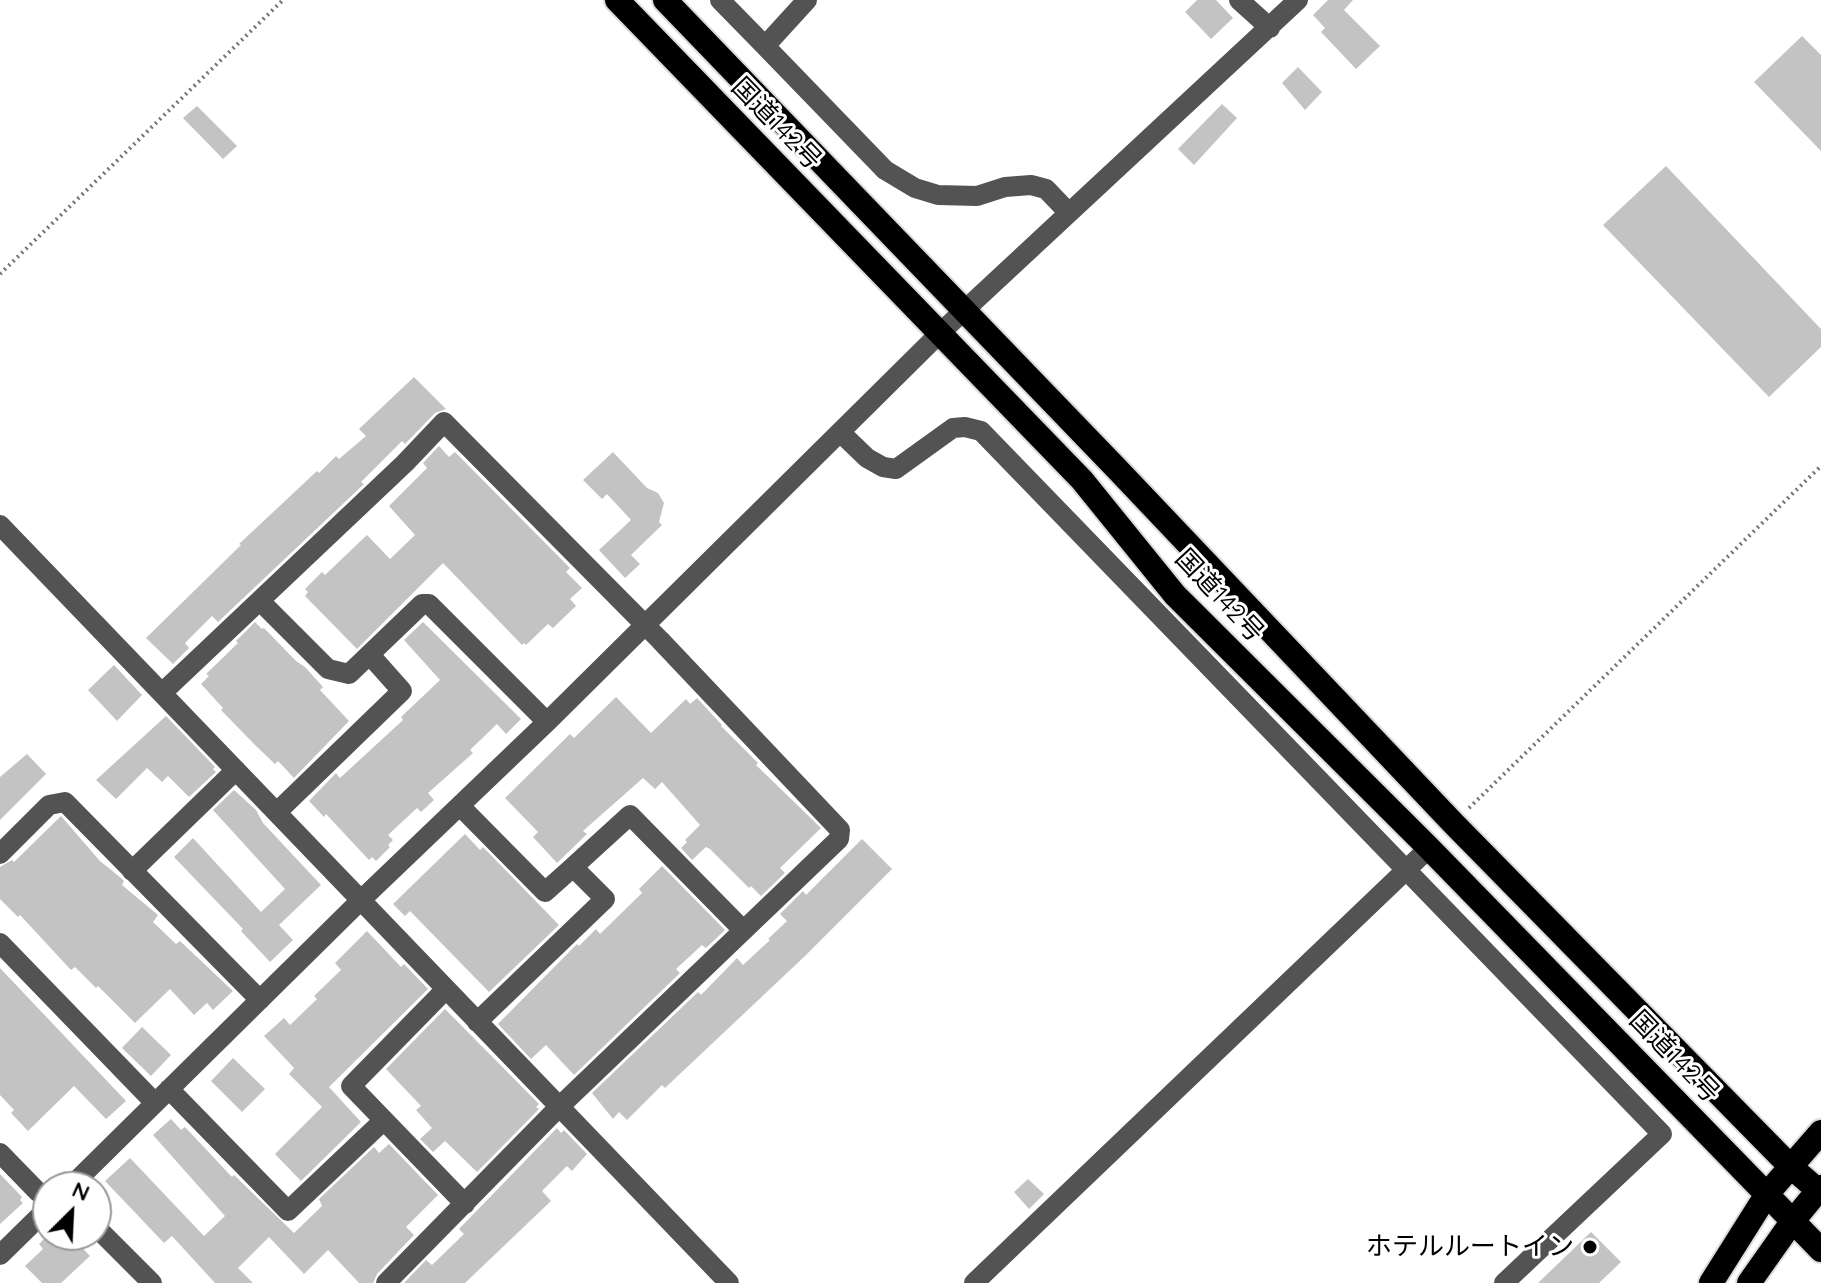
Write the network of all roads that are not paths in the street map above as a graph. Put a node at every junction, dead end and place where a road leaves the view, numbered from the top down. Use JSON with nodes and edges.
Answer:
{"nodes":[{"id":1,"x":617,"y":0,"type":"edge"},
{"id":2,"x":665,"y":0,"type":"edge"},
{"id":3,"x":720,"y":0,"type":"edge"},
{"id":4,"x":807,"y":0,"type":"edge"},
{"id":5,"x":1239,"y":0,"type":"edge"},
{"id":6,"x":1298,"y":0,"type":"edge"},
{"id":7,"x":1270,"y":28,"type":"junction"},
{"id":8,"x":765,"y":46,"type":"junction"},
{"id":9,"x":1069,"y":213,"type":"junction"},
{"id":10,"x":964,"y":311,"type":"junction"},
{"id":11,"x":940,"y":333,"type":"junction"},
{"id":12,"x":840,"y":432,"type":"junction"},
{"id":13,"x":0,"y":525,"type":"edge"},
{"id":14,"x":260,"y":601,"type":"junction"},
{"id":15,"x":645,"y":626,"type":"junction"},
{"id":16,"x":370,"y":655,"type":"junction"},
{"id":17,"x":163,"y":692,"type":"junction"},
{"id":18,"x":547,"y":722,"type":"junction"},
{"id":19,"x":236,"y":770,"type":"junction"},
{"id":20,"x":461,"y":807,"type":"junction"},
{"id":21,"x":277,"y":812,"type":"junction"},
{"id":22,"x":1429,"y":848,"type":"junction"},
{"id":23,"x":0,"y":854,"type":"edge"},
{"id":24,"x":573,"y":867,"type":"junction"},
{"id":25,"x":1405,"y":869,"type":"junction"},
{"id":26,"x":132,"y":871,"type":"junction"},
{"id":27,"x":361,"y":900,"type":"junction"},
{"id":28,"x":743,"y":930,"type":"junction"},
{"id":29,"x":0,"y":943,"type":"edge"},
{"id":30,"x":445,"y":990,"type":"junction"},
{"id":31,"x":260,"y":1000,"type":"junction"},
{"id":32,"x":477,"y":1022,"type":"junction"},
{"id":33,"x":162,"y":1096,"type":"junction"},
{"id":34,"x":559,"y":1107,"type":"junction"},
{"id":35,"x":383,"y":1121,"type":"junction"},
{"id":36,"x":1821,"y":1132,"type":"edge"},
{"id":37,"x":0,"y":1153,"type":"edge"},
{"id":38,"x":1790,"y":1166,"type":"junction"},
{"id":39,"x":86,"y":1171,"type":"edge"},
{"id":40,"x":32,"y":1186,"type":"edge"},
{"id":41,"x":1820,"y":1190,"type":"edge"},
{"id":42,"x":1767,"y":1194,"type":"junction"},
{"id":43,"x":465,"y":1204,"type":"junction"},
{"id":44,"x":1792,"y":1222,"type":"junction"},
{"id":45,"x":32,"y":1224,"type":"edge"},
{"id":46,"x":112,"y":1243,"type":"edge"},
{"id":47,"x":1821,"y":1250,"type":"edge"},
{"id":48,"x":0,"y":1255,"type":"edge"},
{"id":49,"x":152,"y":1283,"type":"edge"},
{"id":50,"x":386,"y":1283,"type":"edge"},
{"id":51,"x":729,"y":1283,"type":"edge"},
{"id":52,"x":974,"y":1283,"type":"edge"},
{"id":53,"x":1504,"y":1283,"type":"edge"},
{"id":54,"x":1711,"y":1283,"type":"edge"},
{"id":55,"x":1749,"y":1283,"type":"edge"}],
"edges":[{"from":1,"to":11,"type":"highway","name":"国道142号"},
{"from":2,"to":10,"type":"highway","name":"国道142号"},
{"from":3,"to":8,"type":"street"},
{"from":4,"to":8,"type":"street"},
{"from":5,"to":7,"type":"street"},
{"from":6,"to":7,"type":"street"},
{"from":7,"to":9,"type":"street"},
{"from":8,"to":9,"type":"street"},
{"from":9,"to":10,"type":"street"},
{"from":10,"to":11,"type":"street"},
{"from":10,"to":38,"type":"highway","name":"国道142号"},
{"from":11,"to":12,"type":"street"},
{"from":11,"to":22,"type":"highway","name":"国道142号"},
{"from":12,"to":15,"type":"street"},
{"from":12,"to":25,"type":"street"},
{"from":13,"to":17,"type":"street"},
{"from":14,"to":15,"type":"street"},
{"from":14,"to":16,"type":"street"},
{"from":14,"to":17,"type":"street"},
{"from":15,"to":18,"type":"street"},
{"from":15,"to":28,"type":"street"},
{"from":16,"to":18,"type":"street"},
{"from":16,"to":21,"type":"street"},
{"from":17,"to":19,"type":"street"},
{"from":18,"to":20,"type":"street"},
{"from":19,"to":21,"type":"street"},
{"from":19,"to":26,"type":"street"},
{"from":20,"to":24,"type":"street"},
{"from":20,"to":27,"type":"street"},
{"from":21,"to":27,"type":"street"},
{"from":22,"to":25,"type":"street"},
{"from":22,"to":42,"type":"highway","name":"国道142号"},
{"from":23,"to":26,"type":"street"},
{"from":24,"to":28,"type":"street"},
{"from":24,"to":32,"type":"street"},
{"from":25,"to":52,"type":"street"},
{"from":25,"to":53,"type":"street"},
{"from":26,"to":31,"type":"street"},
{"from":27,"to":30,"type":"street"},
{"from":27,"to":31,"type":"street"},
{"from":28,"to":34,"type":"street"},
{"from":29,"to":33,"type":"street"},
{"from":30,"to":32,"type":"street"},
{"from":30,"to":35,"type":"street"},
{"from":31,"to":33,"type":"street"},
{"from":32,"to":34,"type":"street"},
{"from":33,"to":35,"type":"street"},
{"from":33,"to":39,"type":"street"},
{"from":34,"to":43,"type":"street"},
{"from":34,"to":51,"type":"street"},
{"from":35,"to":43,"type":"street"},
{"from":36,"to":38,"type":"highway"},
{"from":37,"to":40,"type":"street"},
{"from":38,"to":41,"type":"highway","name":"国道142号"},
{"from":38,"to":42,"type":"highway"},
{"from":41,"to":44,"type":"highway"},
{"from":42,"to":44,"type":"highway","name":"国道142号"},
{"from":42,"to":54,"type":"highway"},
{"from":43,"to":50,"type":"street"},
{"from":44,"to":47,"type":"highway","name":"国道142号"},
{"from":44,"to":55,"type":"highway"},
{"from":45,"to":48,"type":"street"},
{"from":46,"to":49,"type":"street"}]}
